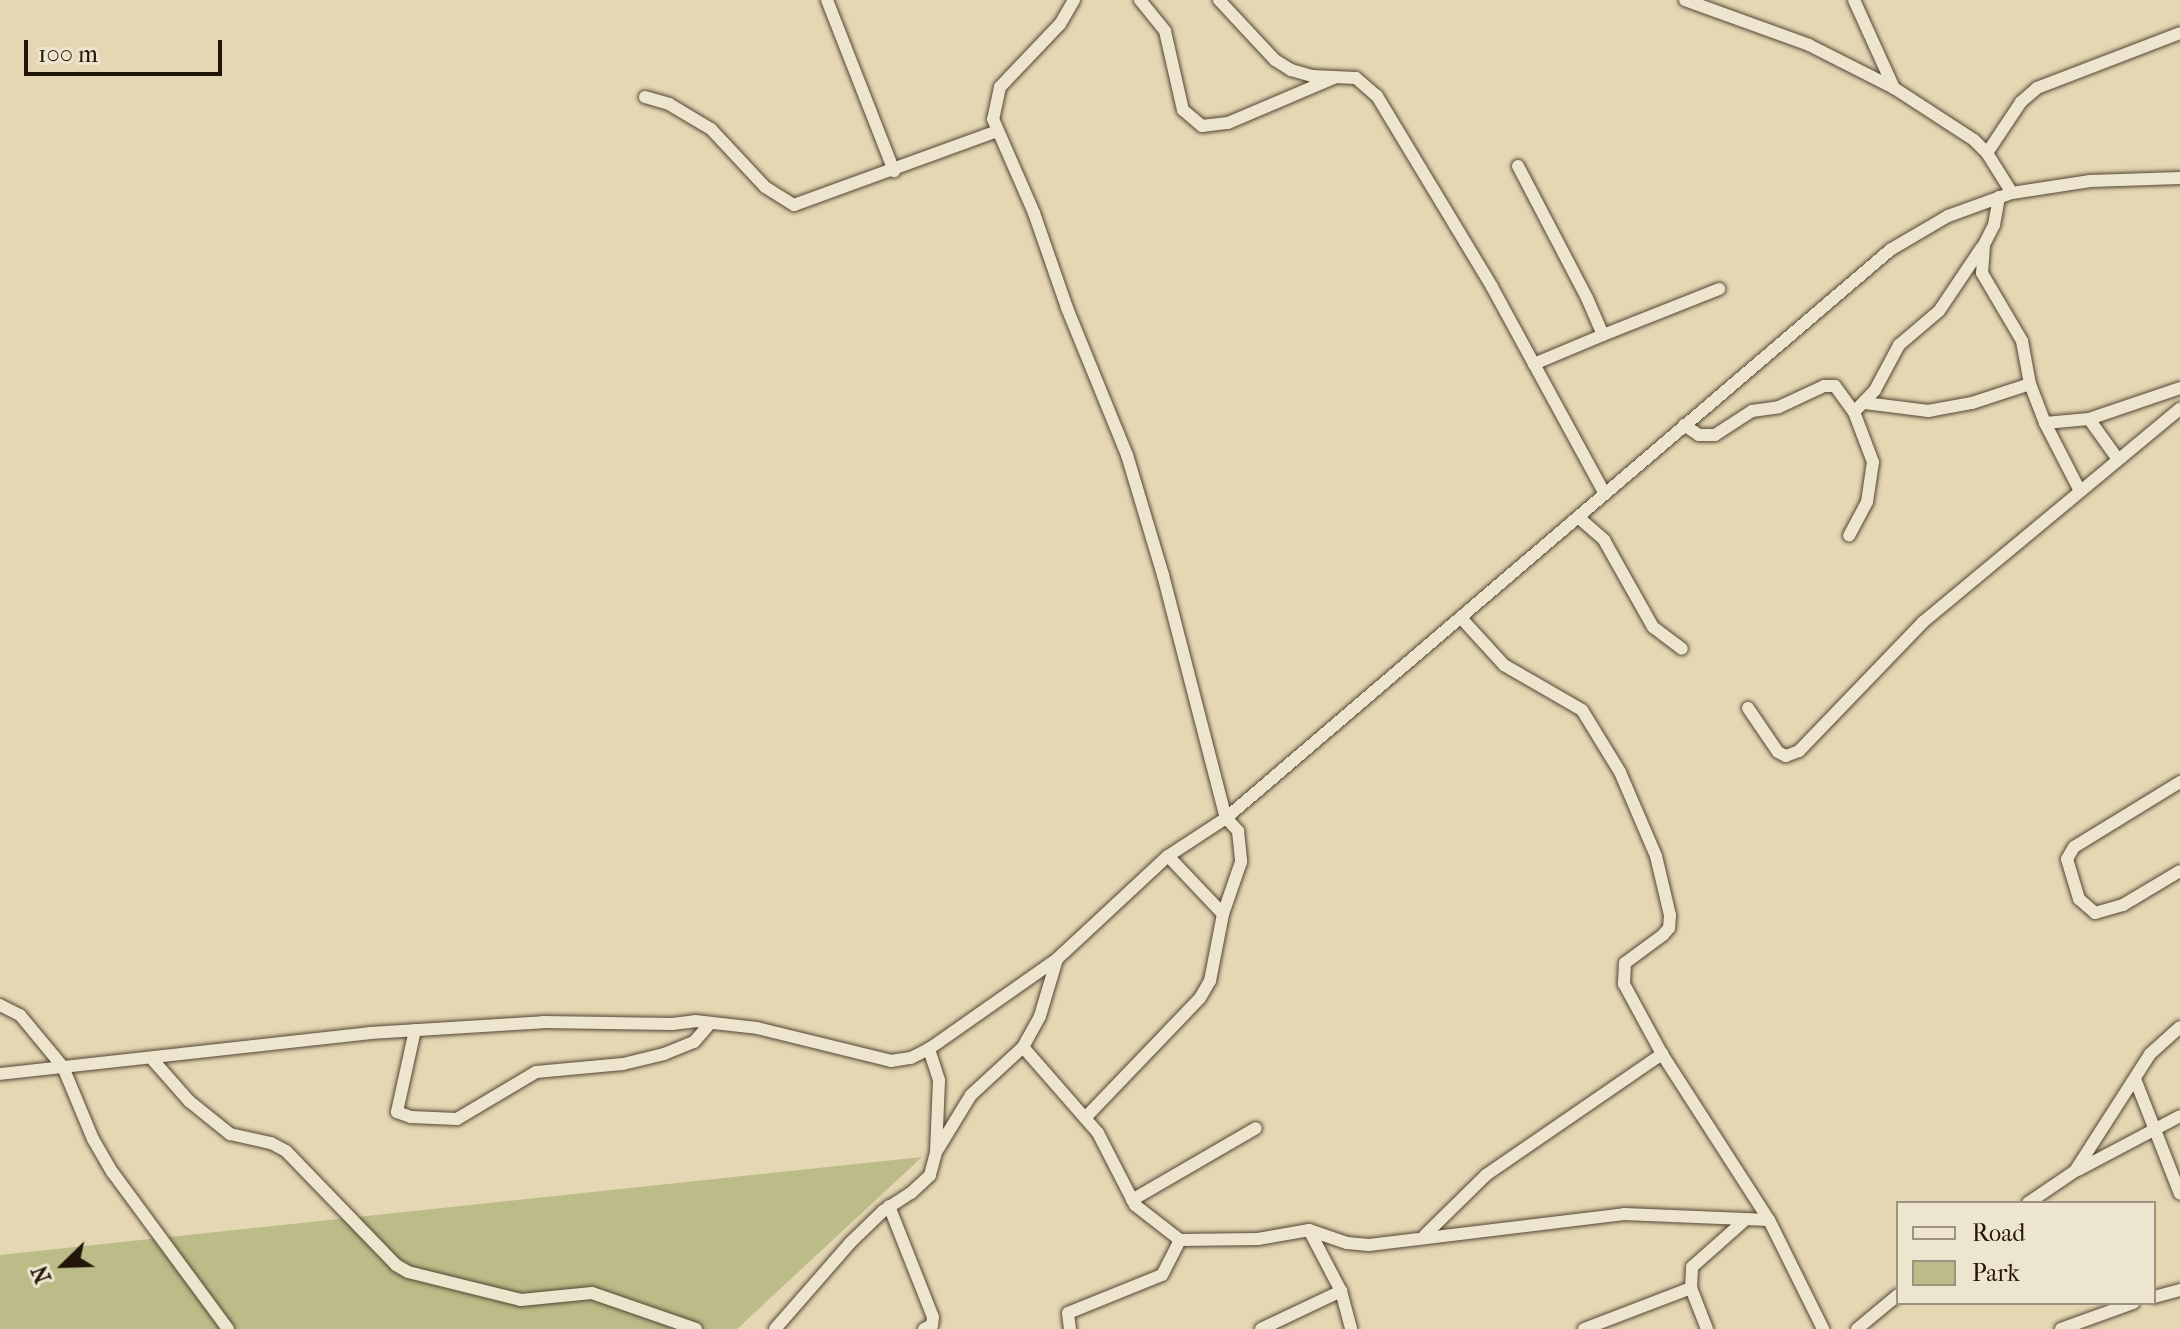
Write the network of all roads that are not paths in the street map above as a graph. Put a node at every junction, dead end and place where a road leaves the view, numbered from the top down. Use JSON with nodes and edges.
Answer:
{"nodes":[{"id":1,"x":827,"y":0,"type":"edge"},
{"id":2,"x":1074,"y":0,"type":"edge"},
{"id":3,"x":1140,"y":0,"type":"edge"},
{"id":4,"x":1219,"y":0,"type":"edge"},
{"id":5,"x":1685,"y":0,"type":"edge"},
{"id":6,"x":1854,"y":0,"type":"edge"},
{"id":7,"x":2180,"y":33,"type":"edge"},
{"id":8,"x":1337,"y":77,"type":"junction"},
{"id":9,"x":1894,"y":88,"type":"junction"},
{"id":10,"x":645,"y":97,"type":"dead end"},
{"id":11,"x":997,"y":131,"type":"junction"},
{"id":12,"x":1987,"y":153,"type":"junction"},
{"id":13,"x":1518,"y":166,"type":"dead end"},
{"id":14,"x":894,"y":171,"type":"junction"},
{"id":15,"x":2180,"y":178,"type":"edge"},
{"id":16,"x":2006,"y":195,"type":"junction"},
{"id":17,"x":1984,"y":245,"type":"junction"},
{"id":18,"x":1719,"y":289,"type":"dead end"},
{"id":19,"x":1603,"y":335,"type":"junction"},
{"id":20,"x":1534,"y":364,"type":"junction"},
{"id":21,"x":2030,"y":384,"type":"junction"},
{"id":22,"x":2180,"y":388,"type":"edge"},
{"id":23,"x":1865,"y":403,"type":"junction"},
{"id":24,"x":2180,"y":409,"type":"edge"},
{"id":25,"x":1854,"y":412,"type":"junction"},
{"id":26,"x":2089,"y":419,"type":"junction"},
{"id":27,"x":2045,"y":423,"type":"junction"},
{"id":28,"x":1684,"y":425,"type":"junction"},
{"id":29,"x":2117,"y":458,"type":"junction"},
{"id":30,"x":2080,"y":491,"type":"junction"},
{"id":31,"x":1605,"y":494,"type":"junction"},
{"id":32,"x":1578,"y":517,"type":"junction"},
{"id":33,"x":1849,"y":536,"type":"dead end"},
{"id":34,"x":1462,"y":619,"type":"junction"},
{"id":35,"x":1682,"y":649,"type":"dead end"},
{"id":36,"x":1748,"y":708,"type":"dead end"},
{"id":37,"x":2180,"y":782,"type":"edge"},
{"id":38,"x":1226,"y":818,"type":"junction"},
{"id":39,"x":1168,"y":856,"type":"junction"},
{"id":40,"x":2180,"y":871,"type":"edge"},
{"id":41,"x":1223,"y":914,"type":"junction"},
{"id":42,"x":1057,"y":959,"type":"junction"},
{"id":43,"x":0,"y":1005,"type":"edge"},
{"id":44,"x":709,"y":1025,"type":"junction"},
{"id":45,"x":2180,"y":1027,"type":"edge"},
{"id":46,"x":415,"y":1030,"type":"junction"},
{"id":47,"x":1023,"y":1047,"type":"junction"},
{"id":48,"x":929,"y":1049,"type":"junction"},
{"id":49,"x":1662,"y":1054,"type":"junction"},
{"id":50,"x":152,"y":1059,"type":"junction"},
{"id":51,"x":63,"y":1067,"type":"junction"},
{"id":52,"x":0,"y":1074,"type":"edge"},
{"id":53,"x":2135,"y":1079,"type":"junction"},
{"id":54,"x":2180,"y":1116,"type":"edge"},
{"id":55,"x":1085,"y":1118,"type":"junction"},
{"id":56,"x":1256,"y":1128,"type":"dead end"},
{"id":57,"x":2155,"y":1131,"type":"junction"},
{"id":58,"x":936,"y":1152,"type":"junction"},
{"id":59,"x":2075,"y":1171,"type":"junction"},
{"id":60,"x":2180,"y":1194,"type":"edge"},
{"id":61,"x":1132,"y":1200,"type":"junction"},
{"id":62,"x":2031,"y":1201,"type":"edge"},
{"id":63,"x":889,"y":1206,"type":"junction"},
{"id":64,"x":1746,"y":1219,"type":"junction"},
{"id":65,"x":1769,"y":1220,"type":"junction"},
{"id":66,"x":1309,"y":1230,"type":"junction"},
{"id":67,"x":1425,"y":1235,"type":"junction"},
{"id":68,"x":1180,"y":1240,"type":"junction"},
{"id":69,"x":1691,"y":1288,"type":"junction"},
{"id":70,"x":2180,"y":1290,"type":"edge"},
{"id":71,"x":1341,"y":1291,"type":"junction"},
{"id":72,"x":2156,"y":1296,"type":"edge"},
{"id":73,"x":1896,"y":1297,"type":"edge"},
{"id":74,"x":2127,"y":1305,"type":"edge"},
{"id":75,"x":228,"y":1329,"type":"edge"},
{"id":76,"x":696,"y":1329,"type":"edge"},
{"id":77,"x":775,"y":1329,"type":"edge"},
{"id":78,"x":924,"y":1329,"type":"edge"},
{"id":79,"x":1070,"y":1329,"type":"edge"},
{"id":80,"x":1261,"y":1329,"type":"edge"},
{"id":81,"x":1351,"y":1329,"type":"edge"},
{"id":82,"x":1584,"y":1329,"type":"edge"},
{"id":83,"x":1707,"y":1329,"type":"edge"},
{"id":84,"x":1823,"y":1329,"type":"edge"},
{"id":85,"x":1857,"y":1329,"type":"edge"},
{"id":86,"x":2061,"y":1329,"type":"edge"}],
"edges":[{"from":1,"to":14,"type":"street"},
{"from":2,"to":11,"type":"street"},
{"from":3,"to":8,"type":"street"},
{"from":4,"to":8,"type":"street"},
{"from":5,"to":9,"type":"street"},
{"from":6,"to":9,"type":"street"},
{"from":7,"to":12,"type":"street"},
{"from":8,"to":20,"type":"street"},
{"from":9,"to":12,"type":"street"},
{"from":10,"to":14,"type":"street"},
{"from":11,"to":14,"type":"street"},
{"from":11,"to":38,"type":"street"},
{"from":12,"to":16,"type":"street"},
{"from":13,"to":19,"type":"street"},
{"from":15,"to":16,"type":"street"},
{"from":16,"to":17,"type":"street"},
{"from":16,"to":28,"type":"street"},
{"from":17,"to":21,"type":"street"},
{"from":17,"to":23,"type":"street"},
{"from":18,"to":19,"type":"street"},
{"from":19,"to":20,"type":"street"},
{"from":20,"to":31,"type":"street"},
{"from":21,"to":23,"type":"street"},
{"from":21,"to":27,"type":"street"},
{"from":22,"to":26,"type":"street"},
{"from":23,"to":25,"type":"street"},
{"from":24,"to":29,"type":"street"},
{"from":25,"to":28,"type":"street"},
{"from":25,"to":33,"type":"street"},
{"from":26,"to":27,"type":"street"},
{"from":26,"to":29,"type":"street"},
{"from":27,"to":30,"type":"street"},
{"from":28,"to":31,"type":"street"},
{"from":29,"to":30,"type":"street"},
{"from":30,"to":36,"type":"street"},
{"from":31,"to":32,"type":"street"},
{"from":32,"to":34,"type":"street"},
{"from":32,"to":35,"type":"street"},
{"from":34,"to":38,"type":"street"},
{"from":34,"to":49,"type":"street"},
{"from":37,"to":40,"type":"street"},
{"from":38,"to":39,"type":"street"},
{"from":38,"to":41,"type":"street"},
{"from":39,"to":41,"type":"street"},
{"from":39,"to":42,"type":"street"},
{"from":41,"to":55,"type":"street"},
{"from":42,"to":47,"type":"street"},
{"from":42,"to":48,"type":"street"},
{"from":43,"to":51,"type":"street"},
{"from":44,"to":46,"type":"street"},
{"from":44,"to":46,"type":"street"},
{"from":44,"to":48,"type":"street"},
{"from":45,"to":53,"type":"street"},
{"from":46,"to":50,"type":"street"},
{"from":47,"to":55,"type":"street"},
{"from":47,"to":58,"type":"street"},
{"from":48,"to":58,"type":"street"},
{"from":49,"to":65,"type":"street"},
{"from":49,"to":67,"type":"street"},
{"from":50,"to":51,"type":"street"},
{"from":50,"to":76,"type":"street"},
{"from":51,"to":52,"type":"street"},
{"from":51,"to":75,"type":"street"},
{"from":53,"to":57,"type":"street"},
{"from":53,"to":59,"type":"street"},
{"from":54,"to":57,"type":"street"},
{"from":55,"to":61,"type":"street"},
{"from":56,"to":61,"type":"street"},
{"from":57,"to":59,"type":"street"},
{"from":57,"to":60,"type":"street"},
{"from":58,"to":63,"type":"street"},
{"from":59,"to":62,"type":"street"},
{"from":61,"to":68,"type":"street"},
{"from":63,"to":77,"type":"street"},
{"from":63,"to":78,"type":"street"},
{"from":64,"to":65,"type":"street"},
{"from":64,"to":67,"type":"street"},
{"from":64,"to":69,"type":"street"},
{"from":65,"to":84,"type":"street"},
{"from":66,"to":67,"type":"street"},
{"from":66,"to":68,"type":"street"},
{"from":66,"to":71,"type":"street"},
{"from":68,"to":79,"type":"street"},
{"from":69,"to":82,"type":"street"},
{"from":69,"to":83,"type":"street"},
{"from":70,"to":72,"type":"street"},
{"from":71,"to":80,"type":"street"},
{"from":71,"to":81,"type":"street"},
{"from":73,"to":85,"type":"street"},
{"from":74,"to":86,"type":"street"}]}
